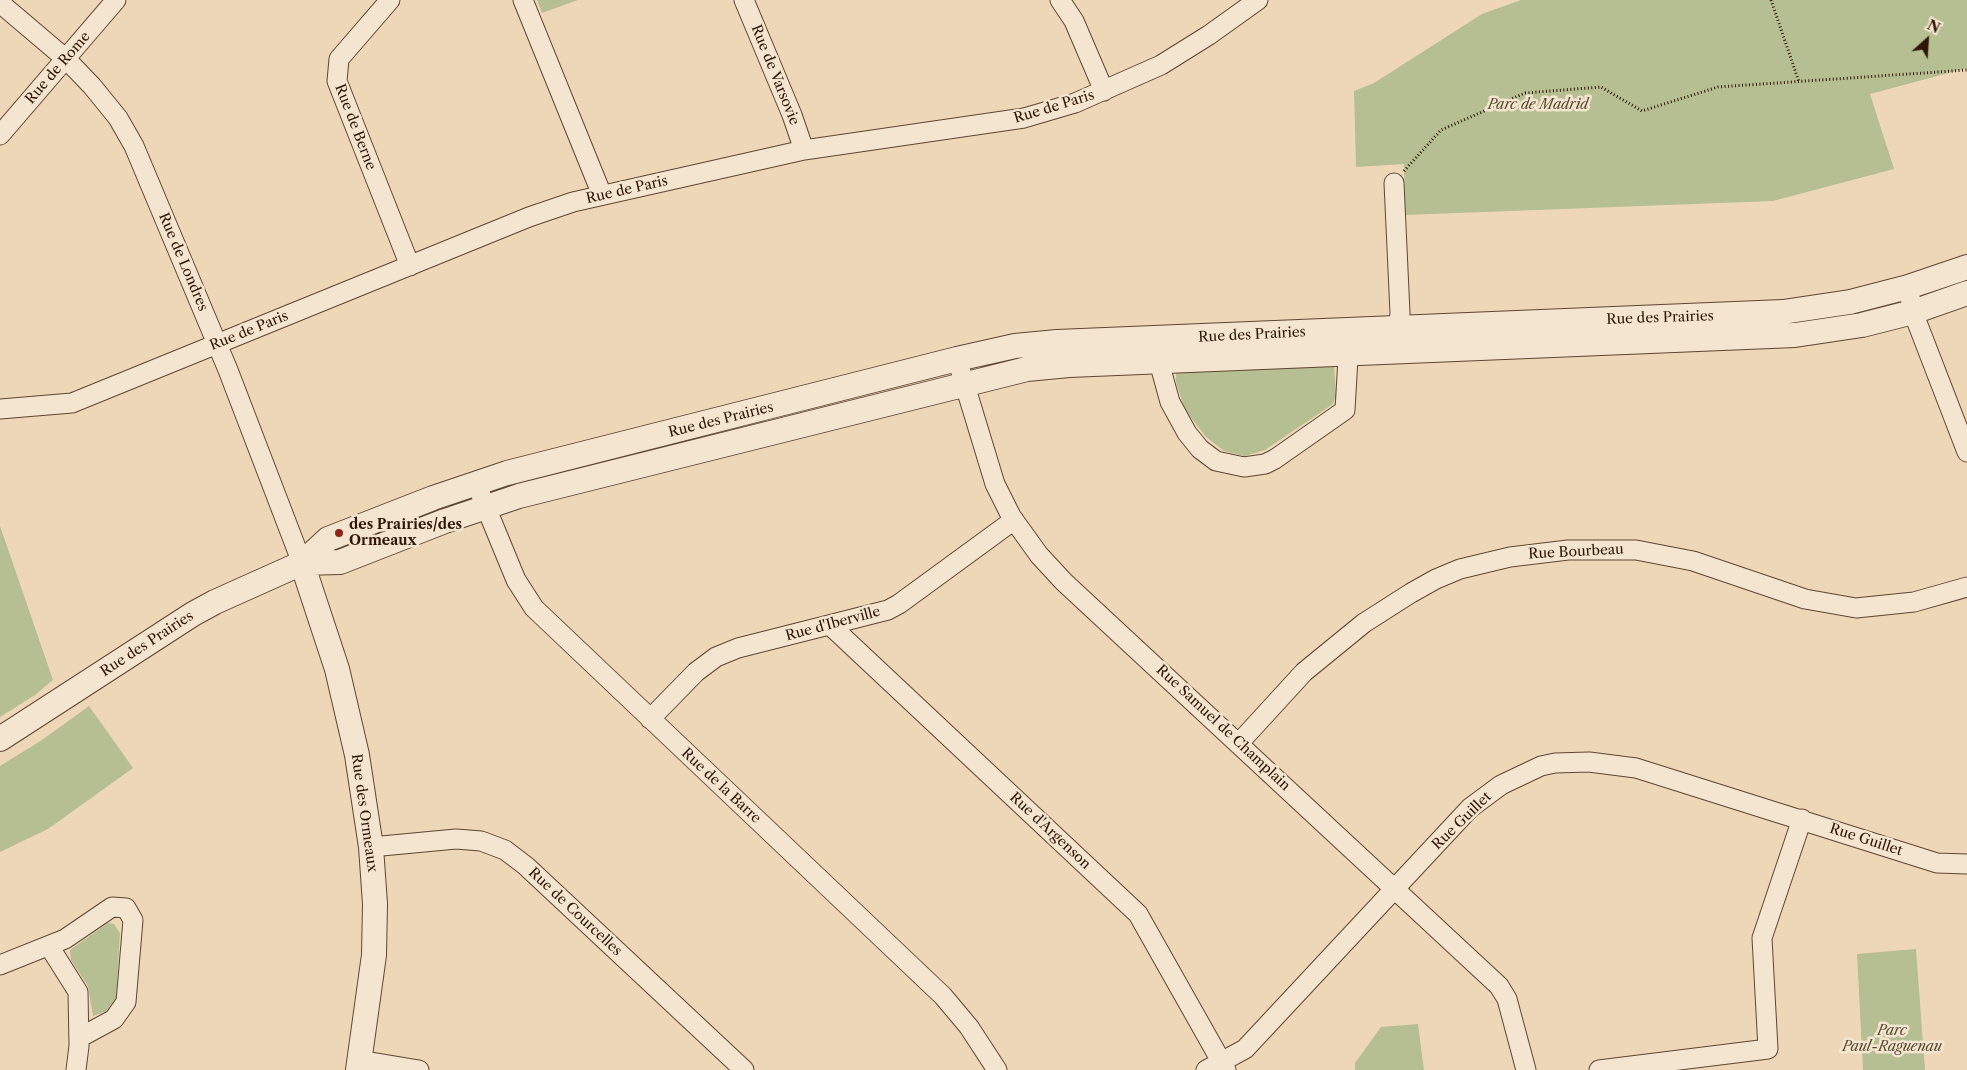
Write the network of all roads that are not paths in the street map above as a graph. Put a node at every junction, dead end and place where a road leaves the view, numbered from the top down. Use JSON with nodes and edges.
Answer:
{"nodes":[{"id":1,"x":116,"y":0,"type":"edge"},
{"id":2,"x":390,"y":0,"type":"edge"},
{"id":3,"x":523,"y":0,"type":"edge"},
{"id":4,"x":744,"y":0,"type":"edge"},
{"id":5,"x":1060,"y":0,"type":"edge"},
{"id":6,"x":1258,"y":0,"type":"edge"},
{"id":7,"x":0,"y":3,"type":"edge"},
{"id":8,"x":66,"y":59,"type":"junction"},
{"id":9,"x":1104,"y":91,"type":"junction"},
{"id":10,"x":0,"y":135,"type":"edge"},
{"id":11,"x":804,"y":150,"type":"junction"},
{"id":12,"x":1394,"y":183,"type":"road end"},
{"id":13,"x":602,"y":195,"type":"junction"},
{"id":14,"x":410,"y":266,"type":"junction"},
{"id":15,"x":1967,"y":267,"type":"edge"},
{"id":16,"x":1908,"y":287,"type":"junction"},
{"id":17,"x":1967,"y":293,"type":"edge"},
{"id":18,"x":1913,"y":312,"type":"junction"},
{"id":19,"x":1398,"y":328,"type":"junction"},
{"id":20,"x":1346,"y":330,"type":"junction"},
{"id":21,"x":1159,"y":339,"type":"junction"},
{"id":22,"x":217,"y":344,"type":"junction"},
{"id":23,"x":1397,"y":351,"type":"junction"},
{"id":24,"x":1346,"y":354,"type":"junction"},
{"id":25,"x":957,"y":359,"type":"junction"},
{"id":26,"x":1159,"y":362,"type":"junction"},
{"id":27,"x":964,"y":385,"type":"junction"},
{"id":28,"x":0,"y":409,"type":"edge"},
{"id":29,"x":1967,"y":452,"type":"edge"},
{"id":30,"x":478,"y":483,"type":"junction"},
{"id":31,"x":484,"y":508,"type":"junction"},
{"id":32,"x":1014,"y":520,"type":"junction"},
{"id":33,"x":302,"y":563,"type":"junction"},
{"id":34,"x":1967,"y":587,"type":"edge"},
{"id":35,"x":831,"y":626,"type":"junction"},
{"id":36,"x":650,"y":719,"type":"junction"},
{"id":37,"x":0,"y":739,"type":"edge"},
{"id":38,"x":1239,"y":743,"type":"junction"},
{"id":39,"x":1802,"y":819,"type":"junction"},
{"id":40,"x":371,"y":847,"type":"junction"},
{"id":41,"x":1967,"y":864,"type":"edge"},
{"id":42,"x":1396,"y":888,"type":"junction"},
{"id":43,"x":49,"y":946,"type":"junction"},
{"id":44,"x":0,"y":965,"type":"edge"},
{"id":45,"x":79,"y":1038,"type":"junction"},
{"id":46,"x":359,"y":1065,"type":"edge"},
{"id":47,"x":1218,"y":1068,"type":"edge"},
{"id":48,"x":76,"y":1070,"type":"edge"},
{"id":49,"x":419,"y":1070,"type":"edge"},
{"id":50,"x":744,"y":1070,"type":"edge"},
{"id":51,"x":997,"y":1070,"type":"edge"},
{"id":52,"x":1526,"y":1070,"type":"edge"},
{"id":53,"x":1600,"y":1070,"type":"edge"}],
"edges":[{"from":1,"to":8,"type":"street","name":"Rue de Rome"},
{"from":2,"to":14,"type":"street","name":"Rue de Berne"},
{"from":3,"to":13,"type":"street"},
{"from":4,"to":11,"type":"street","name":"Rue de Varsovie"},
{"from":5,"to":9,"type":"street"},
{"from":6,"to":9,"type":"street","name":"Rue de Paris"},
{"from":7,"to":8,"type":"street","name":"Rue de Londres"},
{"from":8,"to":10,"type":"street","name":"Rue de Rome"},
{"from":8,"to":22,"type":"street","name":"Rue de Londres"},
{"from":9,"to":11,"type":"street","name":"Rue de Paris"},
{"from":11,"to":13,"type":"street","name":"Rue de Paris"},
{"from":12,"to":19,"type":"street"},
{"from":13,"to":14,"type":"street","name":"Rue de Paris"},
{"from":14,"to":22,"type":"street","name":"Rue de Paris"},
{"from":15,"to":16,"type":"street","name":"Rue des Prairies"},
{"from":16,"to":18,"type":"street"},
{"from":16,"to":19,"type":"street","name":"Rue des Prairies"},
{"from":17,"to":18,"type":"street","name":"Rue des Prairies"},
{"from":18,"to":23,"type":"street","name":"Rue des Prairies"},
{"from":18,"to":29,"type":"street"},
{"from":19,"to":20,"type":"street","name":"Rue des Prairies"},
{"from":19,"to":23,"type":"street"},
{"from":20,"to":21,"type":"street","name":"Rue des Prairies"},
{"from":20,"to":24,"type":"street"},
{"from":21,"to":25,"type":"street","name":"Rue des Prairies"},
{"from":21,"to":26,"type":"street"},
{"from":22,"to":28,"type":"street","name":"Rue de Paris"},
{"from":22,"to":33,"type":"street","name":"Rue de Londres"},
{"from":23,"to":24,"type":"street","name":"Rue des Prairies"},
{"from":24,"to":26,"type":"street","name":"Rue des Prairies"},
{"from":24,"to":26,"type":"street"},
{"from":25,"to":27,"type":"street","name":"Rue Samuel de Champlain"},
{"from":25,"to":30,"type":"street","name":"Rue des Prairies"},
{"from":26,"to":27,"type":"street","name":"Rue des Prairies"},
{"from":27,"to":31,"type":"street","name":"Rue des Prairies"},
{"from":27,"to":32,"type":"street","name":"Rue Samuel de Champlain"},
{"from":30,"to":31,"type":"street","name":"Rue de la Barre"},
{"from":30,"to":33,"type":"street","name":"Rue des Prairies"},
{"from":31,"to":33,"type":"street","name":"Rue des Prairies"},
{"from":31,"to":36,"type":"street","name":"Rue de la Barre"},
{"from":32,"to":35,"type":"street","name":"Rue d'Iberville"},
{"from":32,"to":38,"type":"street","name":"Rue Samuel de Champlain"},
{"from":33,"to":37,"type":"street","name":"Rue des Prairies"},
{"from":33,"to":40,"type":"street","name":"Rue des Ormeaux"},
{"from":34,"to":38,"type":"street","name":"Rue Bourbeau"},
{"from":35,"to":36,"type":"street","name":"Rue d'Iberville"},
{"from":35,"to":47,"type":"street","name":"Rue d'Argenson"},
{"from":36,"to":51,"type":"street","name":"Rue de la Barre"},
{"from":38,"to":42,"type":"street","name":"Rue Samuel de Champlain"},
{"from":39,"to":41,"type":"street","name":"Rue Guillet"},
{"from":39,"to":42,"type":"street","name":"Rue Guillet"},
{"from":39,"to":53,"type":"street"},
{"from":40,"to":46,"type":"street","name":"Rue des Ormeaux"},
{"from":40,"to":50,"type":"street","name":"Rue de Courcelles"},
{"from":42,"to":47,"type":"street","name":"Rue Guillet"},
{"from":42,"to":52,"type":"street","name":"Rue Samuel de Champlain"},
{"from":43,"to":44,"type":"street"},
{"from":43,"to":45,"type":"street"},
{"from":43,"to":45,"type":"street"},
{"from":45,"to":48,"type":"street"},
{"from":46,"to":49,"type":"street"}]}
